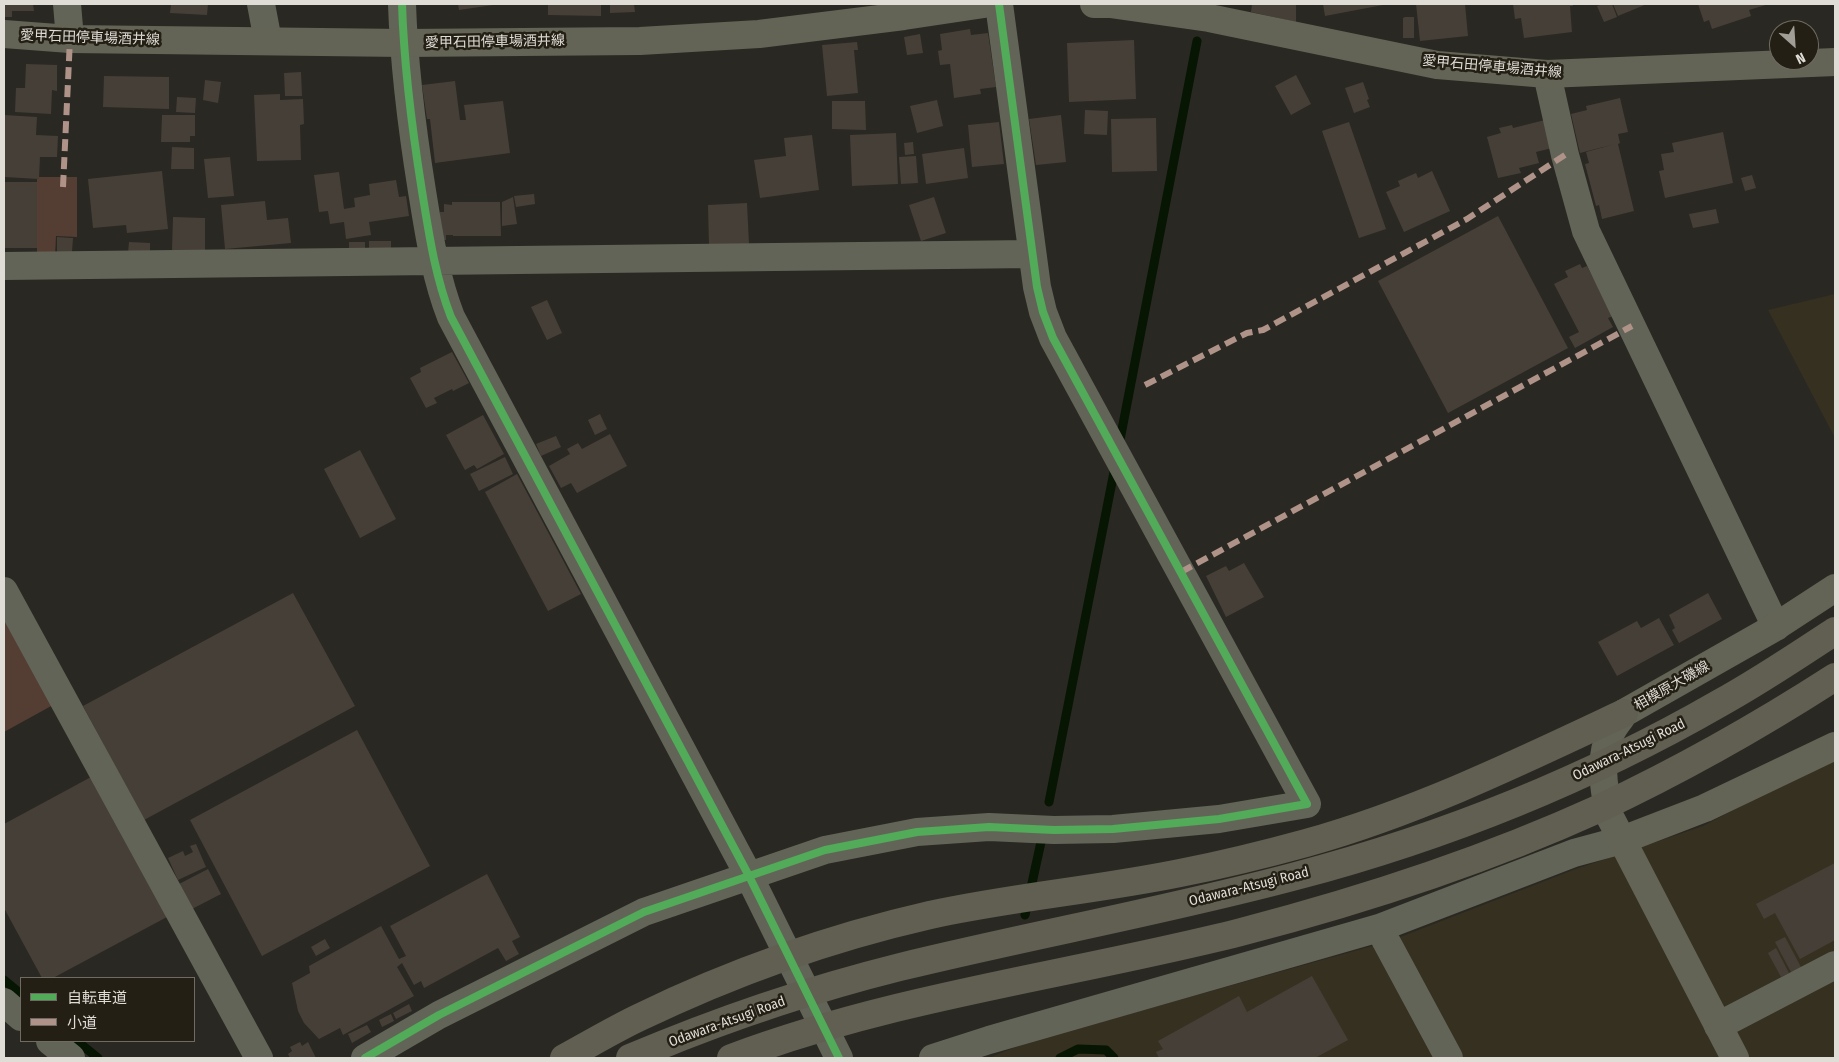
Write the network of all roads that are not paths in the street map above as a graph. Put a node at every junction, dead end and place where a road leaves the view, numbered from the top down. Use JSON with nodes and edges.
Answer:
{"nodes":[{"id":1,"x":67,"y":4,"type":"edge"},
{"id":2,"x":261,"y":4,"type":"edge"},
{"id":3,"x":402,"y":4,"type":"edge"},
{"id":4,"x":984,"y":4,"type":"edge"},
{"id":5,"x":999,"y":4,"type":"edge"},
{"id":6,"x":1094,"y":4,"type":"edge"},
{"id":7,"x":903,"y":10,"type":"edge"},
{"id":8,"x":1211,"y":11,"type":"edge"},
{"id":9,"x":4,"y":34,"type":"edge"},
{"id":10,"x":70,"y":39,"type":"junction"},
{"id":11,"x":268,"y":41,"type":"junction"},
{"id":12,"x":404,"y":43,"type":"junction"},
{"id":13,"x":1835,"y":62,"type":"edge"},
{"id":14,"x":1548,"y":74,"type":"junction"},
{"id":15,"x":1032,"y":254,"type":"junction"},
{"id":16,"x":433,"y":261,"type":"junction"},
{"id":17,"x":4,"y":266,"type":"edge"},
{"id":18,"x":1835,"y":588,"type":"edge"},
{"id":19,"x":4,"y":591,"type":"edge"},
{"id":20,"x":1776,"y":627,"type":"junction"},
{"id":21,"x":1835,"y":631,"type":"edge"},
{"id":22,"x":1835,"y":677,"type":"edge"},
{"id":23,"x":1835,"y":682,"type":"edge"},
{"id":24,"x":1800,"y":700,"type":"junction"},
{"id":25,"x":1624,"y":713,"type":"junction"},
{"id":26,"x":1835,"y":746,"type":"edge"},
{"id":27,"x":1622,"y":840,"type":"junction"},
{"id":28,"x":749,"y":876,"type":"junction"},
{"id":29,"x":1379,"y":928,"type":"junction"},
{"id":30,"x":1835,"y":965,"type":"edge"},
{"id":31,"x":4,"y":1002,"type":"edge"},
{"id":32,"x":20,"y":1016,"type":"edge"},
{"id":33,"x":1718,"y":1026,"type":"junction"},
{"id":34,"x":51,"y":1042,"type":"edge"},
{"id":35,"x":71,"y":1058,"type":"edge"},
{"id":36,"x":259,"y":1058,"type":"edge"},
{"id":37,"x":365,"y":1058,"type":"edge"},
{"id":38,"x":564,"y":1058,"type":"edge"},
{"id":39,"x":630,"y":1058,"type":"edge"},
{"id":40,"x":731,"y":1058,"type":"edge"},
{"id":41,"x":839,"y":1058,"type":"edge"},
{"id":42,"x":933,"y":1058,"type":"edge"},
{"id":43,"x":1449,"y":1058,"type":"edge"},
{"id":44,"x":1735,"y":1058,"type":"edge"}],
"edges":[{"from":1,"to":10,"type":"street"},
{"from":2,"to":11,"type":"street"},
{"from":3,"to":12,"type":"street"},
{"from":4,"to":7,"type":"main road","name":"愛甲石田停車場酒井線"},
{"from":5,"to":15,"type":"street"},
{"from":6,"to":8,"type":"main road","name":"愛甲石田停車場酒井線"},
{"from":7,"to":12,"type":"main road","name":"愛甲石田停車場酒井線"},
{"from":8,"to":14,"type":"main road","name":"愛甲石田停車場酒井線"},
{"from":9,"to":10,"type":"main road","name":"愛甲石田停車場酒井線"},
{"from":10,"to":11,"type":"main road","name":"愛甲石田停車場酒井線"},
{"from":11,"to":12,"type":"main road","name":"愛甲石田停車場酒井線"},
{"from":12,"to":16,"type":"street"},
{"from":13,"to":14,"type":"main road","name":"愛甲石田停車場酒井線"},
{"from":14,"to":20,"type":"street"},
{"from":15,"to":16,"type":"street"},
{"from":15,"to":28,"type":"street"},
{"from":16,"to":17,"type":"street"},
{"from":16,"to":28,"type":"street"},
{"from":18,"to":20,"type":"main road","name":"相模原大磯線"},
{"from":19,"to":36,"type":"street"},
{"from":20,"to":25,"type":"main road","name":"相模原大磯線"},
{"from":21,"to":39,"type":"highway","name":"Odawara-Atsugi Road"},
{"from":22,"to":24,"type":"highway"},
{"from":23,"to":24,"type":"highway"},
{"from":24,"to":40,"type":"highway"},
{"from":25,"to":27,"type":"main road","name":"相模原大磯線"},
{"from":25,"to":38,"type":"highway"},
{"from":26,"to":27,"type":"main road"},
{"from":27,"to":29,"type":"street"},
{"from":27,"to":33,"type":"main road","name":"相模原大磯線"},
{"from":28,"to":37,"type":"street"},
{"from":28,"to":41,"type":"street"},
{"from":29,"to":42,"type":"street"},
{"from":29,"to":43,"type":"street"},
{"from":30,"to":33,"type":"street"},
{"from":31,"to":32,"type":"street"},
{"from":33,"to":44,"type":"main road","name":"相模原大磯線"},
{"from":34,"to":35,"type":"street"}]}
